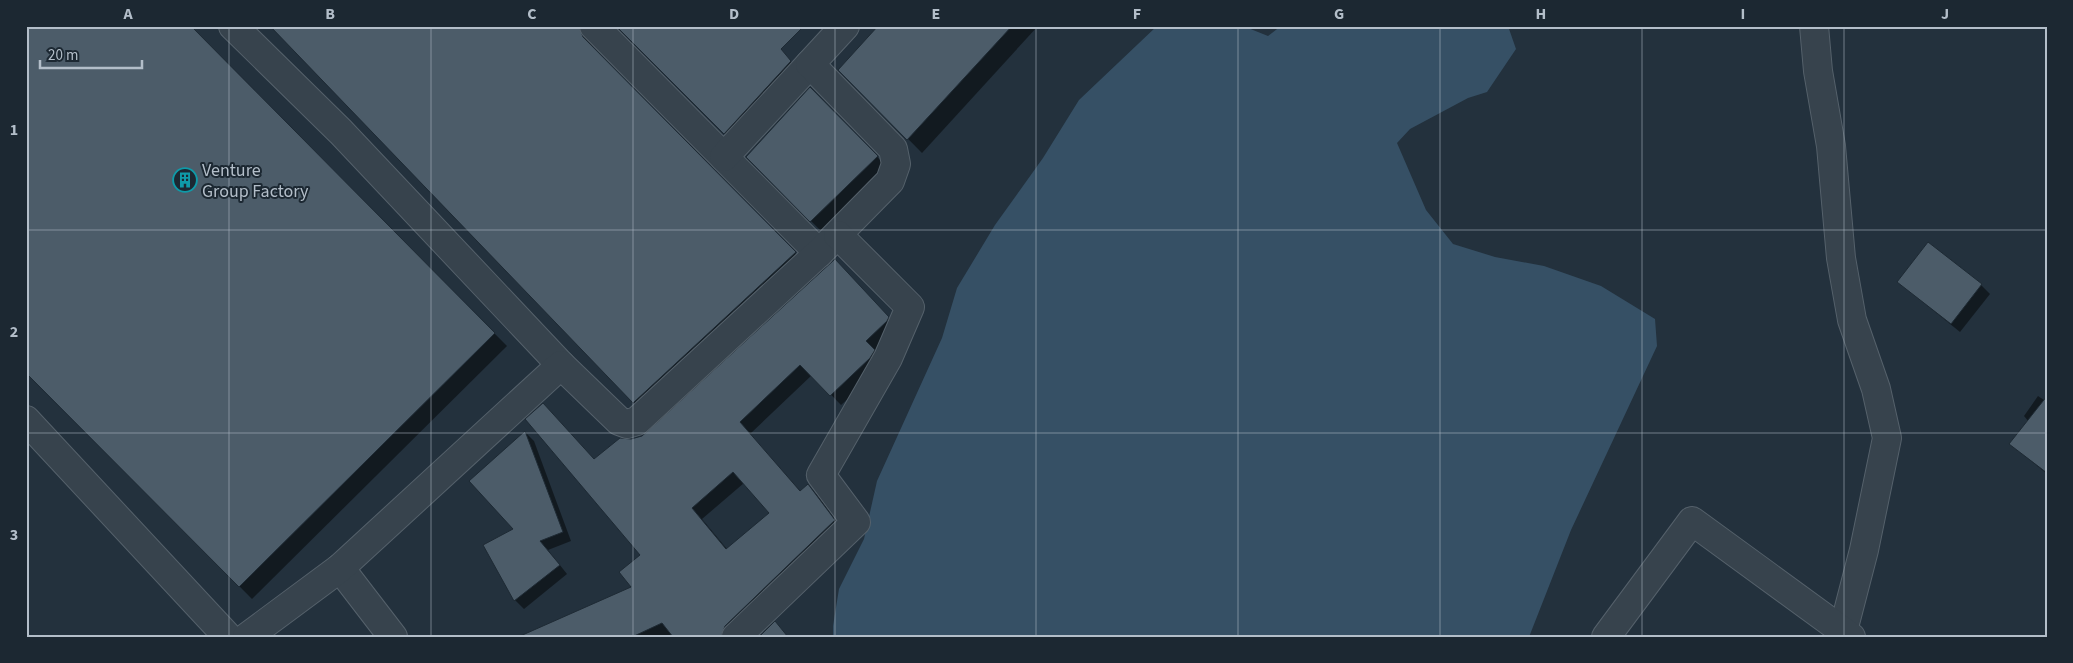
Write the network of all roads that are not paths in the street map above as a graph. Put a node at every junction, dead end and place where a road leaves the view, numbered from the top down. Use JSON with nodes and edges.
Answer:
{"nodes":[{"id":1,"x":233,"y":26,"type":"edge"},
{"id":2,"x":594,"y":26,"type":"edge"},
{"id":3,"x":844,"y":26,"type":"edge"},
{"id":4,"x":1814,"y":26,"type":"edge"},
{"id":5,"x":810,"y":64,"type":"junction"},
{"id":6,"x":724,"y":157,"type":"junction"},
{"id":7,"x":828,"y":244,"type":"junction"},
{"id":8,"x":561,"y":365,"type":"junction"},
{"id":9,"x":26,"y":420,"type":"edge"},
{"id":10,"x":340,"y":568,"type":"junction"},
{"id":11,"x":1845,"y":635,"type":"edge"},
{"id":12,"x":228,"y":637,"type":"edge"},
{"id":13,"x":247,"y":637,"type":"edge"},
{"id":14,"x":393,"y":637,"type":"edge"},
{"id":15,"x":736,"y":637,"type":"edge"},
{"id":16,"x":1606,"y":637,"type":"edge"}],
"edges":[{"from":1,"to":8,"type":"street"},
{"from":2,"to":6,"type":"street"},
{"from":3,"to":5,"type":"street"},
{"from":4,"to":11,"type":"street"},
{"from":5,"to":6,"type":"street"},
{"from":5,"to":7,"type":"street"},
{"from":6,"to":7,"type":"street"},
{"from":7,"to":8,"type":"street"},
{"from":7,"to":15,"type":"street"},
{"from":8,"to":10,"type":"street"},
{"from":9,"to":12,"type":"street"},
{"from":10,"to":13,"type":"street"},
{"from":10,"to":14,"type":"street"},
{"from":11,"to":16,"type":"street"}]}
